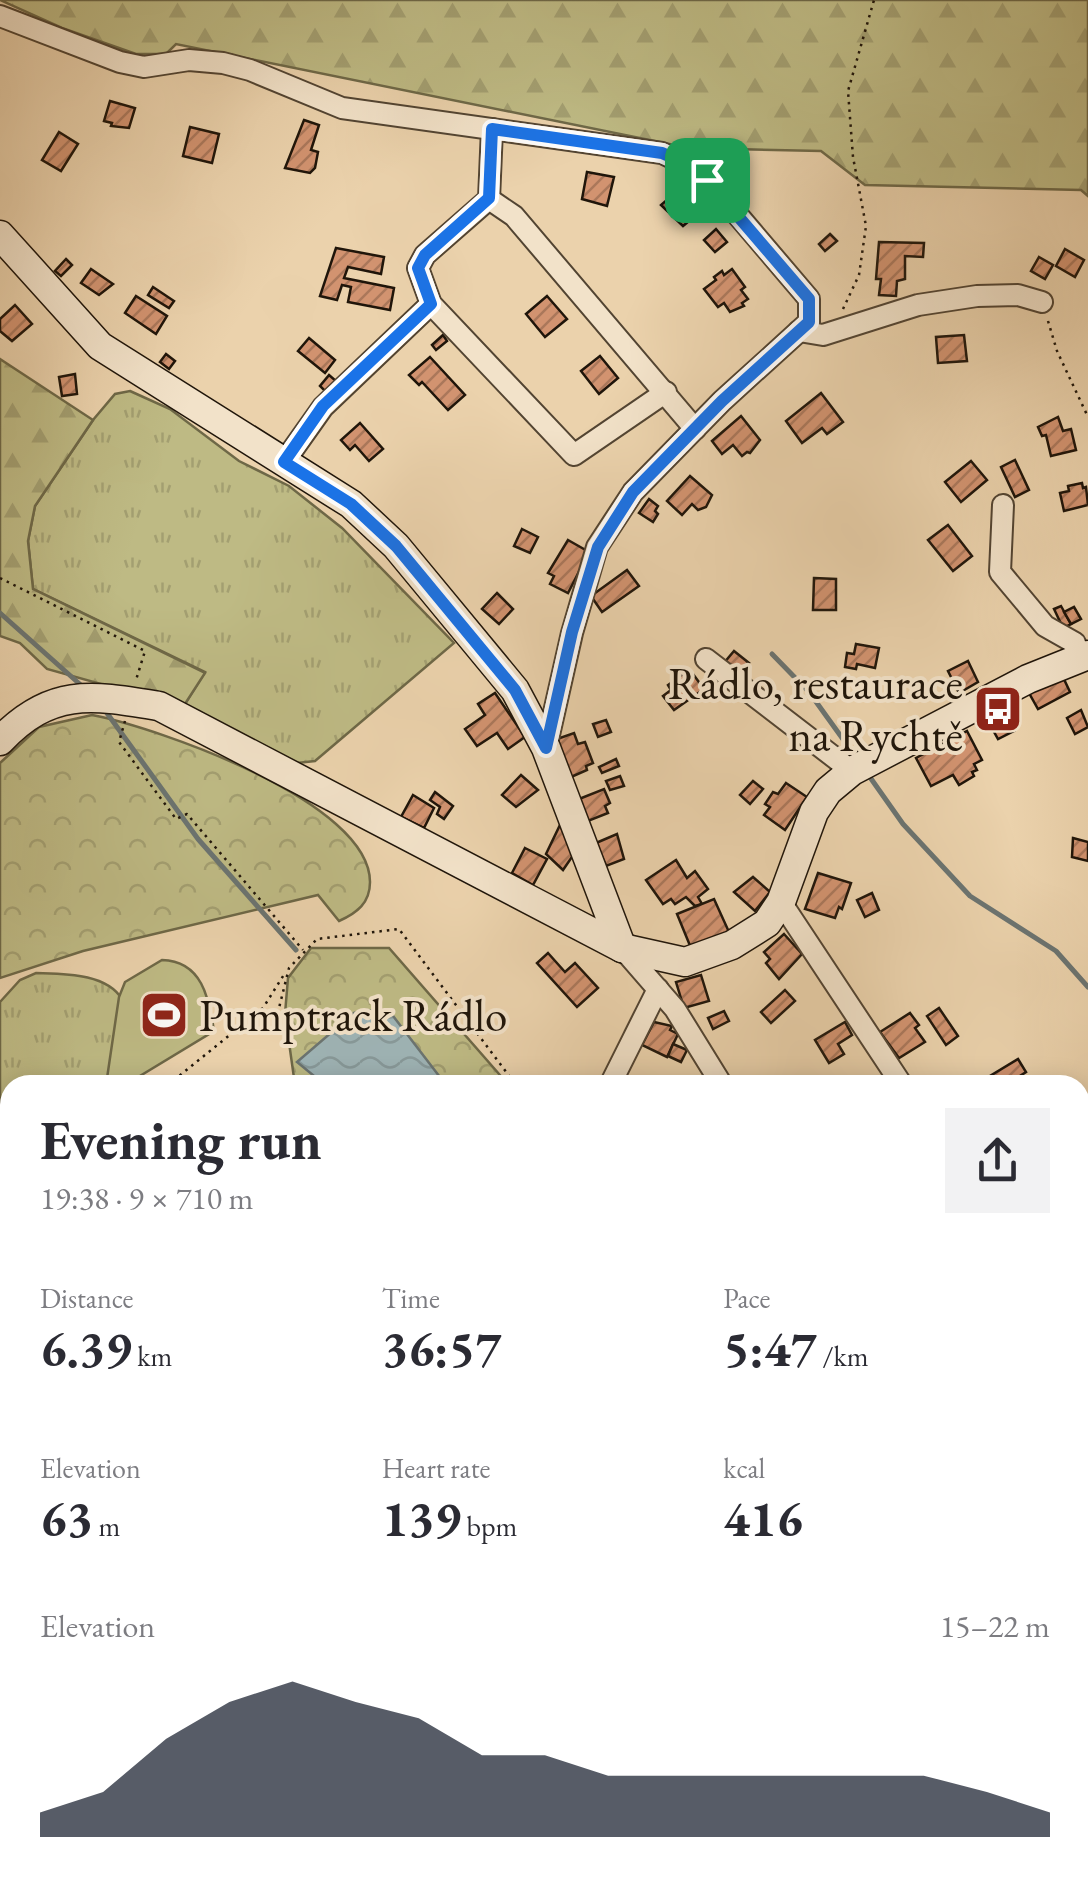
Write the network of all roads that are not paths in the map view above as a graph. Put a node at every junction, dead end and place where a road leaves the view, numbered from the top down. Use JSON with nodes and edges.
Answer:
{"nodes":[{"id":1,"x":0,"y":16,"type":"edge"},
{"id":2,"x":492,"y":129,"type":"junction"},
{"id":3,"x":489,"y":198,"type":"junction"},
{"id":4,"x":0,"y":235,"type":"edge"},
{"id":5,"x":1042,"y":302,"type":"road end"},
{"id":6,"x":431,"y":304,"type":"junction"},
{"id":7,"x":799,"y":331,"type":"junction"},
{"id":8,"x":666,"y":392,"type":"junction"},
{"id":9,"x":694,"y":429,"type":"junction"},
{"id":10,"x":284,"y":462,"type":"junction"},
{"id":11,"x":1004,"y":505,"type":"dead end"},
{"id":12,"x":1084,"y":656,"type":"edge"},
{"id":13,"x":706,"y":659,"type":"dead end"},
{"id":14,"x":0,"y":741,"type":"edge"},
{"id":15,"x":546,"y":748,"type":"junction"},
{"id":16,"x":852,"y":771,"type":"junction"},
{"id":17,"x":781,"y":902,"type":"junction"},
{"id":18,"x":622,"y":948,"type":"junction"},
{"id":19,"x":658,"y":989,"type":"junction"},
{"id":20,"x":615,"y":1075,"type":"edge"},
{"id":21,"x":716,"y":1075,"type":"edge"},
{"id":22,"x":895,"y":1075,"type":"edge"}],
"edges":[{"from":1,"to":2,"type":"street"},
{"from":2,"to":3,"type":"street"},
{"from":2,"to":7,"type":"street"},
{"from":3,"to":6,"type":"street"},
{"from":3,"to":8,"type":"street"},
{"from":4,"to":10,"type":"street"},
{"from":5,"to":7,"type":"street"},
{"from":6,"to":8,"type":"street"},
{"from":6,"to":10,"type":"street"},
{"from":7,"to":9,"type":"street"},
{"from":8,"to":9,"type":"street"},
{"from":9,"to":15,"type":"street"},
{"from":10,"to":15,"type":"street"},
{"from":11,"to":12,"type":"street"},
{"from":12,"to":16,"type":"street"},
{"from":13,"to":16,"type":"street"},
{"from":14,"to":18,"type":"street"},
{"from":15,"to":18,"type":"street"},
{"from":16,"to":17,"type":"street"},
{"from":17,"to":18,"type":"street"},
{"from":17,"to":22,"type":"street"},
{"from":18,"to":19,"type":"street"},
{"from":19,"to":20,"type":"street"},
{"from":19,"to":21,"type":"street"}]}
